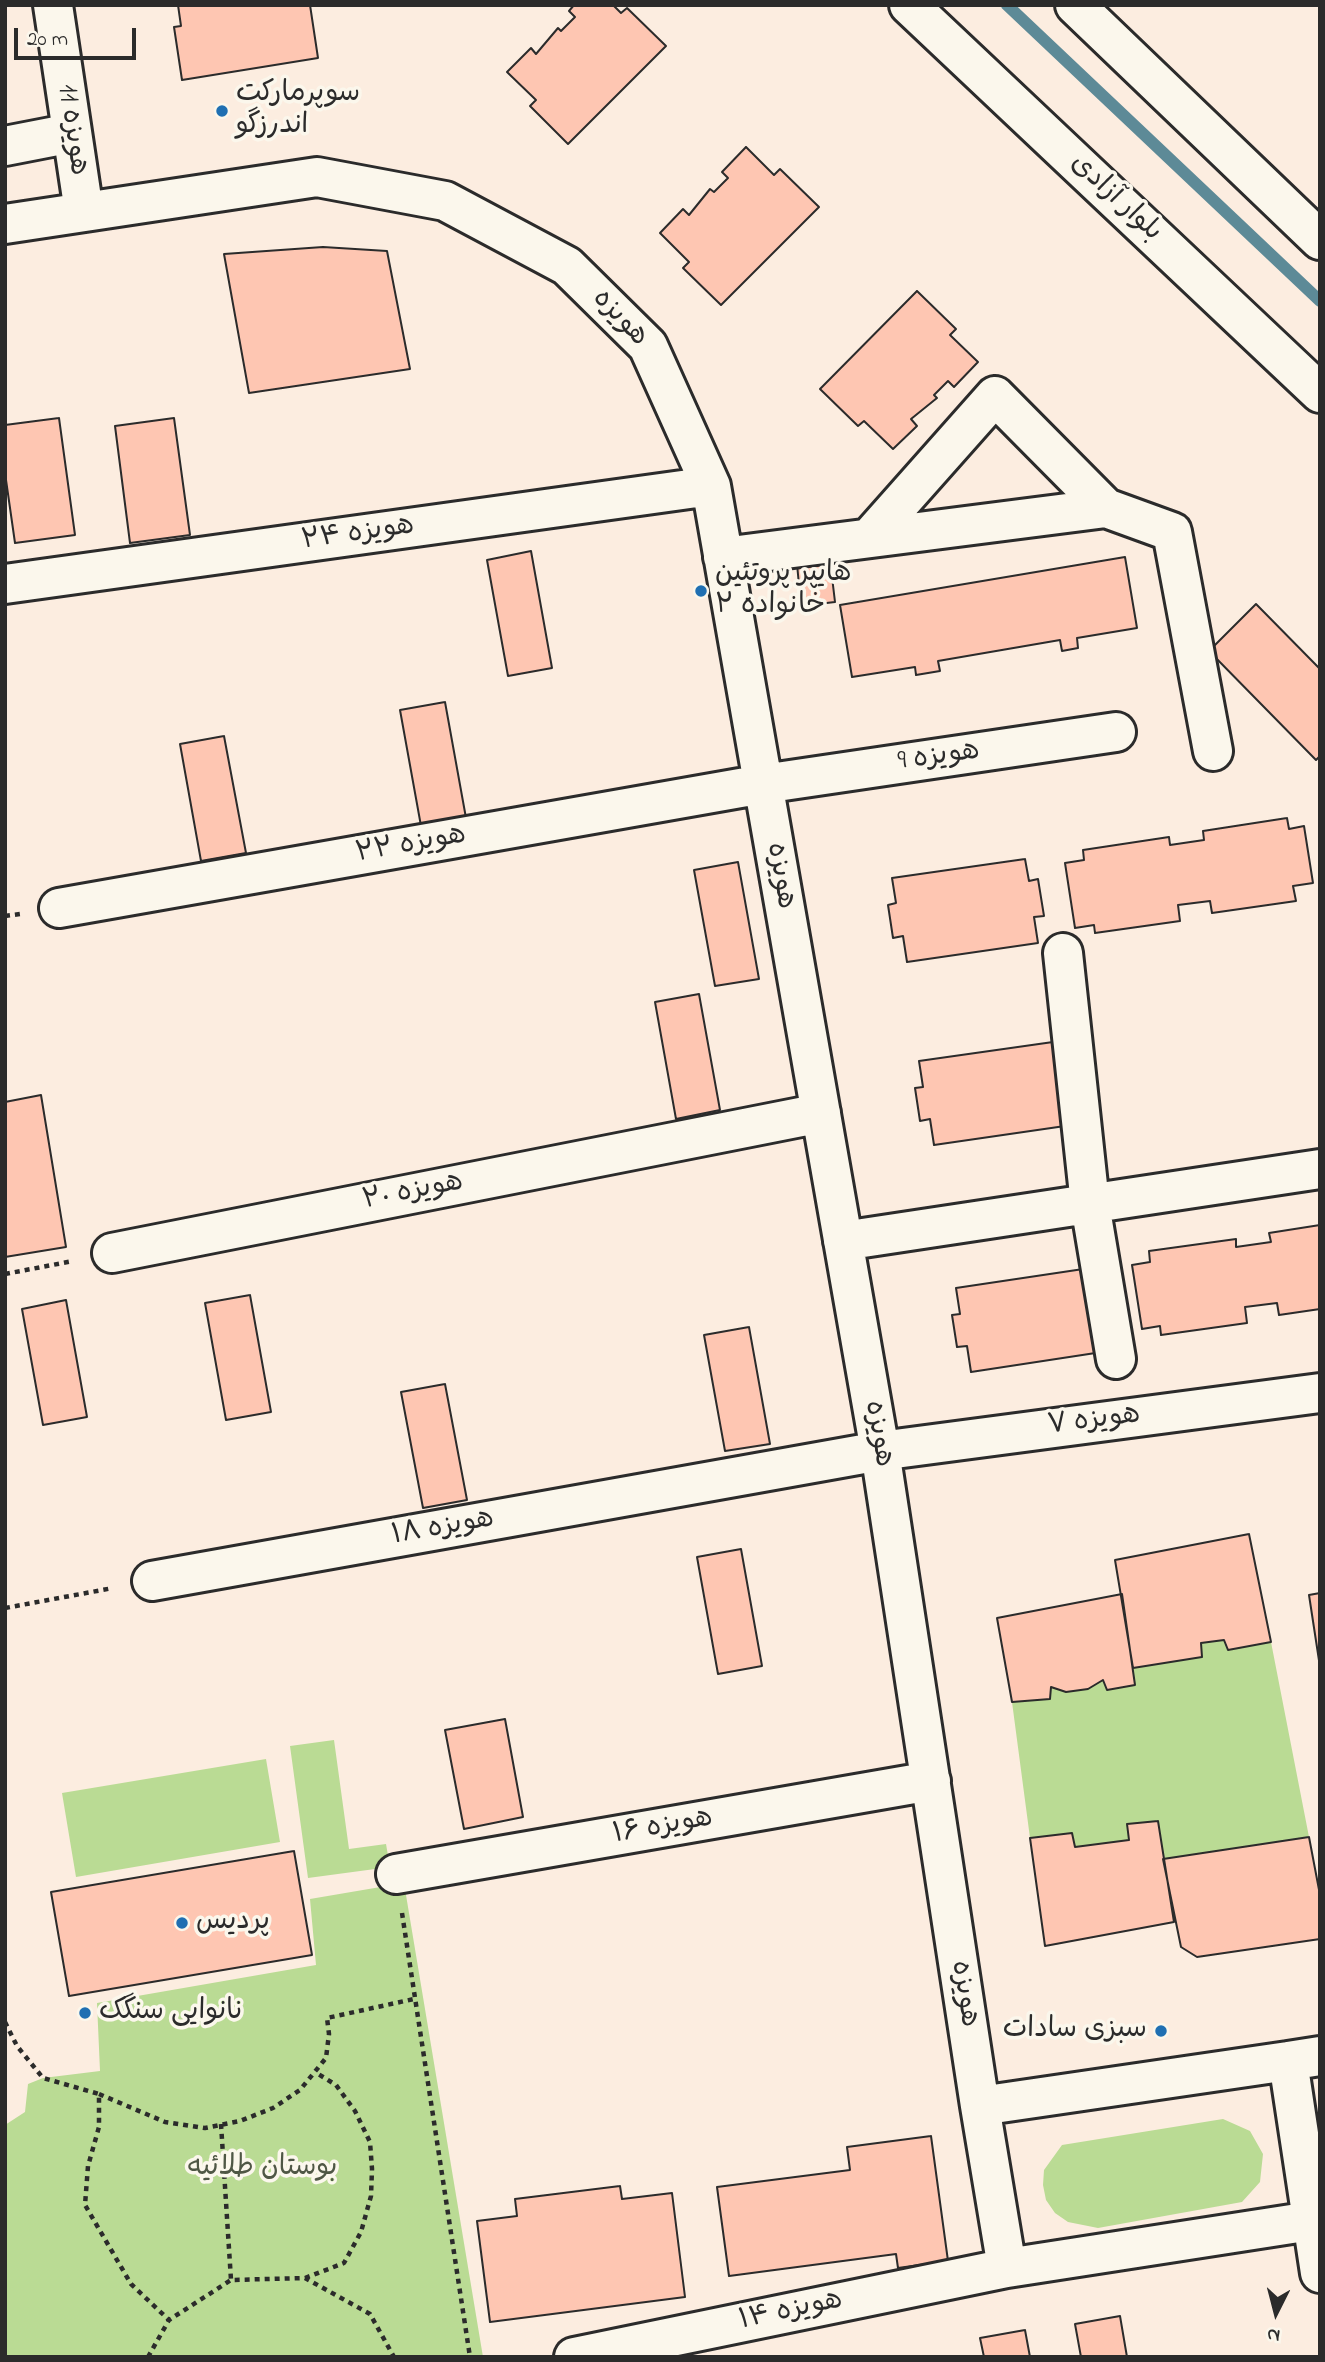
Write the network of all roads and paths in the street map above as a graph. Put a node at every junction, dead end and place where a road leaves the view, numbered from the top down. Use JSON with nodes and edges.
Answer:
{"nodes":[{"id":1,"x":53,"y":5,"type":"edge"},
{"id":2,"x":909,"y":5,"type":"edge"},
{"id":3,"x":1075,"y":5,"type":"edge"},
{"id":4,"x":72,"y":133,"type":"junction"},
{"id":5,"x":5,"y":146,"type":"edge"},
{"id":6,"x":84,"y":212,"type":"junction"},
{"id":7,"x":5,"y":224,"type":"edge"},
{"id":8,"x":1320,"y":240,"type":"edge"},
{"id":9,"x":1320,"y":393,"type":"edge"},
{"id":10,"x":711,"y":486,"type":"junction"},
{"id":11,"x":1106,"y":508,"type":"junction"},
{"id":12,"x":870,"y":537,"type":"junction"},
{"id":13,"x":723,"y":557,"type":"junction"},
{"id":14,"x":5,"y":584,"type":"edge"},
{"id":15,"x":1116,"y":732,"type":"dead end"},
{"id":16,"x":1213,"y":751,"type":"dead end"},
{"id":17,"x":763,"y":783,"type":"junction"},
{"id":18,"x":59,"y":908,"type":"dead end"},
{"id":19,"x":1063,"y":953,"type":"dead end"},
{"id":20,"x":821,"y":1113,"type":"junction"},
{"id":21,"x":1320,"y":1169,"type":"edge"},
{"id":22,"x":1090,"y":1204,"type":"junction"},
{"id":23,"x":843,"y":1241,"type":"junction"},
{"id":24,"x":112,"y":1253,"type":"joint"},
{"id":25,"x":5,"y":1274,"type":"edge"},
{"id":26,"x":1116,"y":1359,"type":"dead end"},
{"id":27,"x":1314,"y":1394,"type":"edge"},
{"id":28,"x":880,"y":1451,"type":"junction"},
{"id":29,"x":152,"y":1581,"type":"joint"},
{"id":30,"x":5,"y":1608,"type":"edge"},
{"id":31,"x":931,"y":1781,"type":"junction"},
{"id":32,"x":396,"y":1874,"type":"joint"},
{"id":33,"x":414,"y":1998,"type":"junction"},
{"id":34,"x":5,"y":2022,"type":"edge"},
{"id":35,"x":1304,"y":2059,"type":"edge"},
{"id":36,"x":315,"y":2072,"type":"junction"},
{"id":37,"x":99,"y":2094,"type":"junction"},
{"id":38,"x":980,"y":2106,"type":"junction"},
{"id":39,"x":222,"y":2124,"type":"junction"},
{"id":40,"x":1311,"y":2221,"type":"junction"},
{"id":41,"x":1007,"y":2268,"type":"junction"},
{"id":42,"x":1320,"y":2273,"type":"edge"},
{"id":43,"x":305,"y":2278,"type":"junction"},
{"id":44,"x":231,"y":2280,"type":"junction"},
{"id":45,"x":169,"y":2320,"type":"junction"},
{"id":46,"x":148,"y":2357,"type":"edge"},
{"id":47,"x":394,"y":2357,"type":"edge"},
{"id":48,"x":470,"y":2357,"type":"edge"},
{"id":49,"x":574,"y":2357,"type":"edge"}],
"edges":[{"from":1,"to":4,"type":"street","name":"هویزه 11"},
{"from":2,"to":9,"type":"street","name":"بلوار آزادی"},
{"from":3,"to":8,"type":"street"},
{"from":4,"to":5,"type":"street"},
{"from":4,"to":6,"type":"street","name":"هویزه 11"},
{"from":6,"to":7,"type":"street","name":"هویزه"},
{"from":6,"to":10,"type":"street","name":"هویزه"},
{"from":10,"to":13,"type":"street","name":"هویزه"},
{"from":10,"to":14,"type":"street","name":"هویزه ‍۲۴"},
{"from":11,"to":12,"type":"street"},
{"from":11,"to":12,"type":"street"},
{"from":11,"to":16,"type":"street"},
{"from":12,"to":13,"type":"street"},
{"from":13,"to":17,"type":"street","name":"هویزه"},
{"from":15,"to":17,"type":"street","name":"هویزه 9"},
{"from":17,"to":18,"type":"street","name":"هویزه ‍۲۲"},
{"from":17,"to":20,"type":"street","name":"هویزه"},
{"from":19,"to":22,"type":"street"},
{"from":20,"to":23,"type":"street","name":"هویزه"},
{"from":20,"to":24,"type":"street","name":"هویزه ‍۲۰"},
{"from":21,"to":22,"type":"street"},
{"from":22,"to":23,"type":"street"},
{"from":22,"to":26,"type":"street"},
{"from":23,"to":28,"type":"street","name":"هویزه"},
{"from":24,"to":25,"type":"path"},
{"from":27,"to":28,"type":"street","name":"هویزه ۷"},
{"from":28,"to":29,"type":"street","name":"هویزه ‍۱۸"},
{"from":28,"to":31,"type":"street","name":"هویزه"},
{"from":29,"to":30,"type":"path"},
{"from":31,"to":32,"type":"street","name":"هویزه ‍۱۶"},
{"from":31,"to":38,"type":"street","name":"هویزه"},
{"from":32,"to":33,"type":"path"},
{"from":33,"to":36,"type":"path"},
{"from":33,"to":48,"type":"path"},
{"from":34,"to":37,"type":"path"},
{"from":35,"to":38,"type":"street"},
{"from":35,"to":40,"type":"street"},
{"from":36,"to":39,"type":"path"},
{"from":36,"to":43,"type":"path"},
{"from":37,"to":39,"type":"path"},
{"from":37,"to":45,"type":"path"},
{"from":38,"to":41,"type":"street","name":"هویزه"},
{"from":39,"to":44,"type":"path"},
{"from":40,"to":41,"type":"street"},
{"from":40,"to":42,"type":"street"},
{"from":41,"to":49,"type":"street","name":"هویزه ۱۴"},
{"from":43,"to":44,"type":"path"},
{"from":43,"to":47,"type":"path"},
{"from":44,"to":45,"type":"path"},
{"from":45,"to":46,"type":"path"}]}
